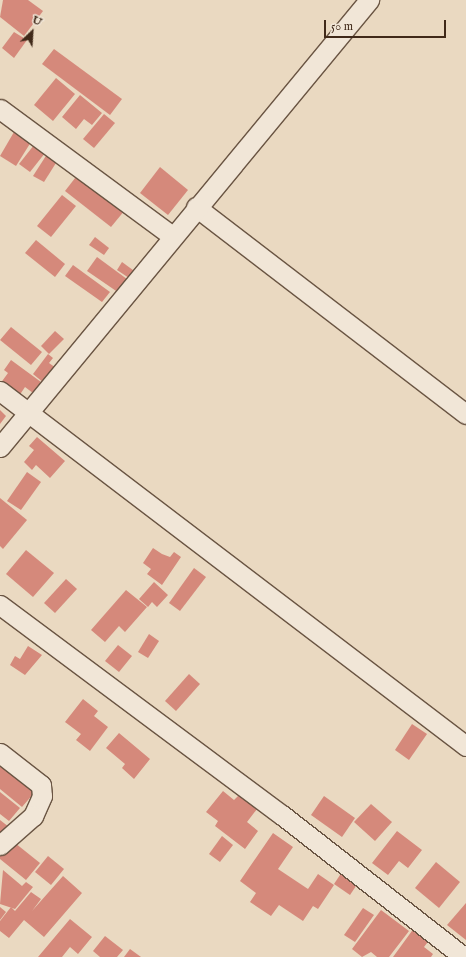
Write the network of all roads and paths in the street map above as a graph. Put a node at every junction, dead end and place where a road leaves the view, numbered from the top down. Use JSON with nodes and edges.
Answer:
{"nodes":[{"id":1,"x":370,"y":0,"type":"edge"},
{"id":2,"x":0,"y":109,"type":"edge"},
{"id":3,"x":196,"y":207,"type":"junction"},
{"id":4,"x":172,"y":236,"type":"junction"},
{"id":5,"x":0,"y":391,"type":"edge"},
{"id":6,"x":28,"y":412,"type":"junction"},
{"id":7,"x":466,"y":414,"type":"edge"},
{"id":8,"x":0,"y":447,"type":"edge"},
{"id":9,"x":0,"y":605,"type":"edge"},
{"id":10,"x":466,"y":746,"type":"edge"},
{"id":11,"x":0,"y":753,"type":"edge"},
{"id":12,"x":0,"y":845,"type":"edge"},
{"id":13,"x":464,"y":957,"type":"edge"}],
"edges":[{"from":1,"to":3,"type":"street"},
{"from":2,"to":4,"type":"street"},
{"from":3,"to":4,"type":"street"},
{"from":3,"to":7,"type":"street"},
{"from":4,"to":6,"type":"street"},
{"from":5,"to":6,"type":"street"},
{"from":6,"to":8,"type":"street"},
{"from":6,"to":10,"type":"street"},
{"from":9,"to":13,"type":"street"},
{"from":11,"to":12,"type":"street"}]}
